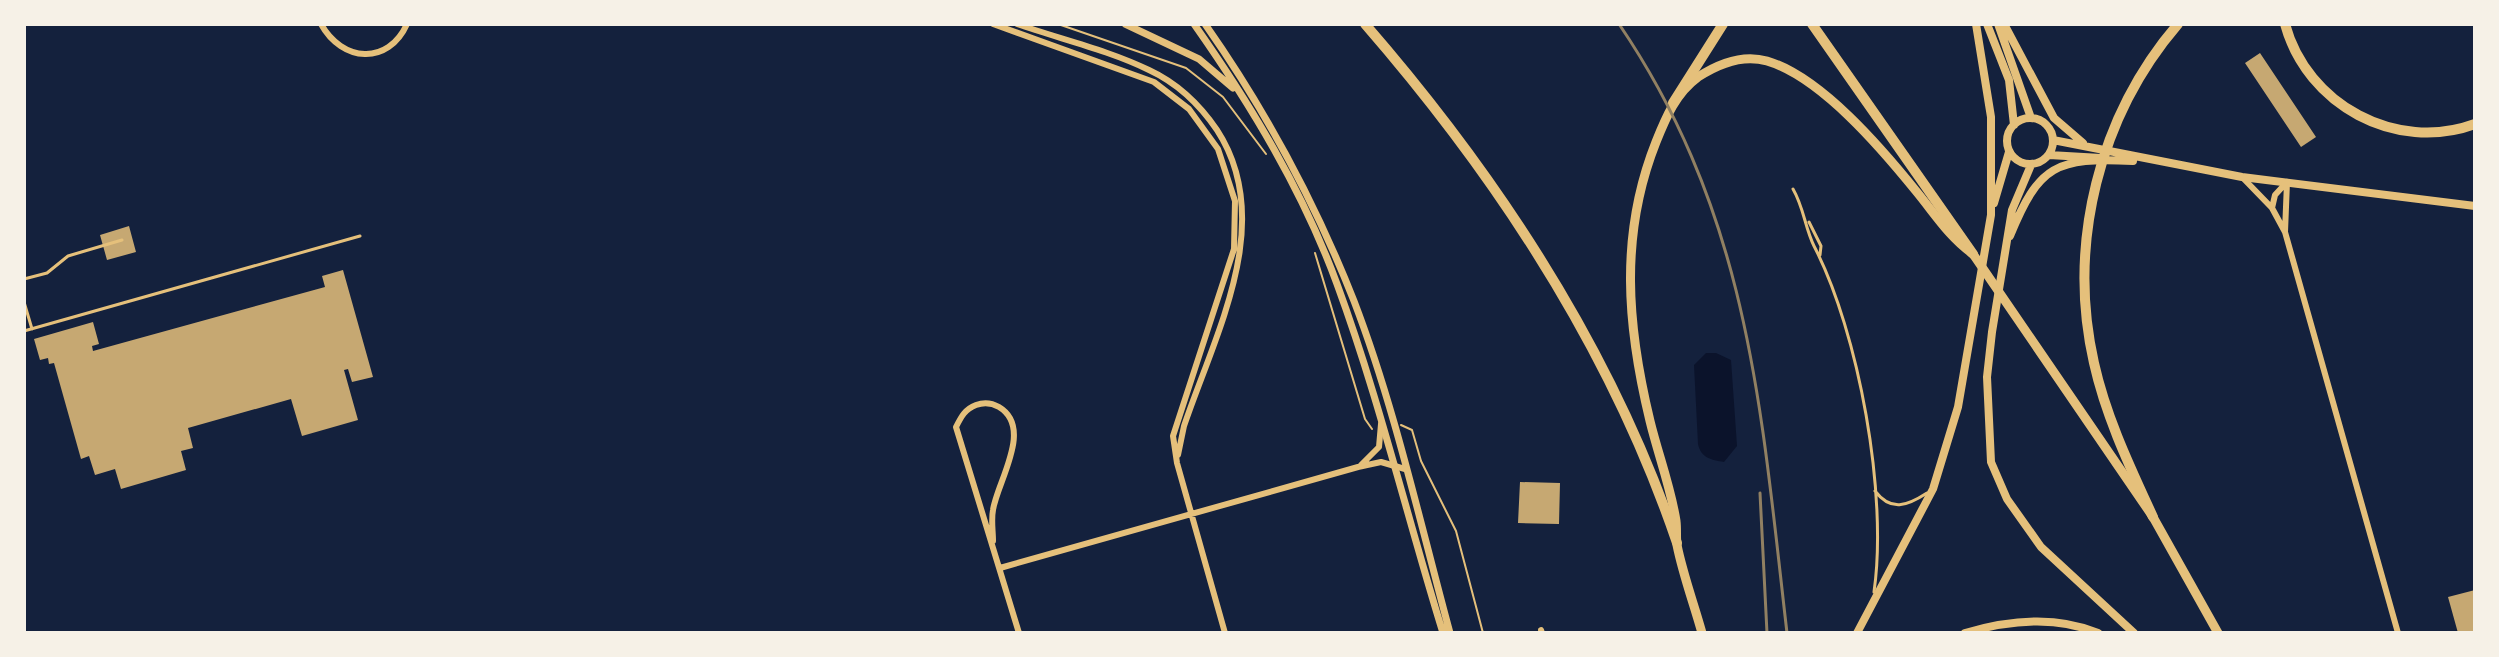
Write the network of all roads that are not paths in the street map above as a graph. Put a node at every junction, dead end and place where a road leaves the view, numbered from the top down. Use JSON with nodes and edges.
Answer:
{"nodes":[{"id":1,"x":321,"y":24,"type":"edge"},
{"id":2,"x":407,"y":24,"type":"edge"},
{"id":3,"x":993,"y":24,"type":"edge"},
{"id":4,"x":1017,"y":24,"type":"edge"},
{"id":5,"x":1125,"y":24,"type":"edge"},
{"id":6,"x":1194,"y":24,"type":"edge"},
{"id":7,"x":1205,"y":24,"type":"edge"},
{"id":8,"x":1365,"y":24,"type":"edge"},
{"id":9,"x":1723,"y":24,"type":"edge"},
{"id":10,"x":1812,"y":24,"type":"edge"},
{"id":11,"x":1976,"y":24,"type":"edge"},
{"id":12,"x":1987,"y":24,"type":"edge"},
{"id":13,"x":2001,"y":24,"type":"edge"},
{"id":14,"x":2178,"y":24,"type":"edge"},
{"id":15,"x":2285,"y":24,"type":"edge"},
{"id":16,"x":1673,"y":103,"type":"junction"},
{"id":17,"x":1255,"y":114,"type":"junction"},
{"id":18,"x":2031,"y":118,"type":"junction"},
{"id":19,"x":2475,"y":124,"type":"edge"},
{"id":20,"x":2014,"y":125,"type":"junction"},
{"id":21,"x":2053,"y":140,"type":"junction"},
{"id":22,"x":2095,"y":149,"type":"junction"},
{"id":23,"x":2009,"y":152,"type":"junction"},
{"id":24,"x":2049,"y":155,"type":"junction"},
{"id":25,"x":2113,"y":160,"type":"junction"},
{"id":26,"x":2158,"y":162,"type":"junction"},
{"id":27,"x":2031,"y":165,"type":"junction"},
{"id":28,"x":2242,"y":177,"type":"junction"},
{"id":29,"x":2287,"y":182,"type":"junction"},
{"id":30,"x":1793,"y":189,"type":"dead end"},
{"id":31,"x":2475,"y":206,"type":"edge"},
{"id":32,"x":2272,"y":208,"type":"junction"},
{"id":33,"x":1991,"y":215,"type":"junction"},
{"id":34,"x":2285,"y":232,"type":"junction"},
{"id":35,"x":360,"y":236,"type":"dead end"},
{"id":36,"x":122,"y":240,"type":"dead end"},
{"id":37,"x":2004,"y":253,"type":"junction"},
{"id":38,"x":1973,"y":254,"type":"junction"},
{"id":39,"x":24,"y":279,"type":"edge"},
{"id":40,"x":24,"y":302,"type":"edge"},
{"id":41,"x":32,"y":329,"type":"junction"},
{"id":42,"x":24,"y":331,"type":"edge"},
{"id":43,"x":1381,"y":427,"type":"junction"},
{"id":44,"x":1177,"y":463,"type":"junction"},
{"id":45,"x":1396,"y":464,"type":"junction"},
{"id":46,"x":1358,"y":467,"type":"junction"},
{"id":47,"x":1405,"y":469,"type":"junction"},
{"id":48,"x":1933,"y":489,"type":"junction"},
{"id":49,"x":1874,"y":491,"type":"junction"},
{"id":50,"x":1191,"y":513,"type":"junction"},
{"id":51,"x":2153,"y":517,"type":"junction"},
{"id":52,"x":993,"y":541,"type":"junction"},
{"id":53,"x":1677,"y":543,"type":"junction"},
{"id":54,"x":1000,"y":568,"type":"junction"},
{"id":55,"x":1874,"y":598,"type":"junction"},
{"id":56,"x":1019,"y":633,"type":"edge"},
{"id":57,"x":1225,"y":633,"type":"edge"},
{"id":58,"x":1443,"y":633,"type":"edge"},
{"id":59,"x":1450,"y":633,"type":"edge"},
{"id":60,"x":1702,"y":633,"type":"edge"},
{"id":61,"x":1857,"y":633,"type":"edge"},
{"id":62,"x":1965,"y":633,"type":"edge"},
{"id":63,"x":2098,"y":633,"type":"edge"},
{"id":64,"x":2134,"y":633,"type":"edge"},
{"id":65,"x":2218,"y":633,"type":"edge"},
{"id":66,"x":2398,"y":633,"type":"edge"}],
"edges":[{"from":1,"to":2,"type":"street"},
{"from":3,"to":44,"type":"street"},
{"from":4,"to":44,"type":"street"},
{"from":5,"to":17,"type":"street"},
{"from":6,"to":17,"type":"street"},
{"from":7,"to":47,"type":"street"},
{"from":8,"to":53,"type":"highway"},
{"from":9,"to":16,"type":"highway"},
{"from":10,"to":38,"type":"highway"},
{"from":11,"to":33,"type":"main road"},
{"from":12,"to":20,"type":"main road"},
{"from":13,"to":18,"type":"main road"},
{"from":13,"to":22,"type":"main road"},
{"from":14,"to":51,"type":"highway"},
{"from":15,"to":19,"type":"highway"},
{"from":16,"to":38,"type":"main road"},
{"from":16,"to":53,"type":"main road"},
{"from":17,"to":43,"type":"street"},
{"from":18,"to":20,"type":"main road"},
{"from":18,"to":21,"type":"main road"},
{"from":20,"to":23,"type":"main road"},
{"from":21,"to":22,"type":"main road"},
{"from":21,"to":24,"type":"main road"},
{"from":22,"to":26,"type":"main road"},
{"from":23,"to":27,"type":"main road"},
{"from":23,"to":33,"type":"main road"},
{"from":24,"to":25,"type":"main road"},
{"from":24,"to":27,"type":"main road"},
{"from":25,"to":26,"type":"main road"},
{"from":25,"to":37,"type":"main road"},
{"from":26,"to":28,"type":"main road"},
{"from":27,"to":37,"type":"main road"},
{"from":28,"to":29,"type":"main road"},
{"from":28,"to":32,"type":"street"},
{"from":29,"to":31,"type":"main road"},
{"from":29,"to":32,"type":"street"},
{"from":29,"to":34,"type":"street"},
{"from":30,"to":49,"type":"lane"},
{"from":32,"to":34,"type":"street"},
{"from":33,"to":48,"type":"main road"},
{"from":34,"to":66,"type":"street"},
{"from":35,"to":41,"type":"lane"},
{"from":36,"to":39,"type":"lane"},
{"from":37,"to":64,"type":"main road"},
{"from":38,"to":51,"type":"main road"},
{"from":40,"to":41,"type":"lane"},
{"from":41,"to":42,"type":"lane"},
{"from":43,"to":45,"type":"street"},
{"from":43,"to":46,"type":"street"},
{"from":44,"to":50,"type":"street"},
{"from":45,"to":46,"type":"street"},
{"from":45,"to":47,"type":"street"},
{"from":45,"to":58,"type":"street"},
{"from":46,"to":50,"type":"street"},
{"from":47,"to":59,"type":"street"},
{"from":48,"to":49,"type":"lane"},
{"from":48,"to":55,"type":"main road"},
{"from":49,"to":55,"type":"lane"},
{"from":50,"to":54,"type":"street"},
{"from":50,"to":57,"type":"street"},
{"from":51,"to":65,"type":"main road"},
{"from":52,"to":52,"type":"street"},
{"from":52,"to":54,"type":"street"},
{"from":53,"to":60,"type":"main road"},
{"from":54,"to":56,"type":"street"},
{"from":55,"to":61,"type":"main road"},
{"from":62,"to":63,"type":"main road"}]}
